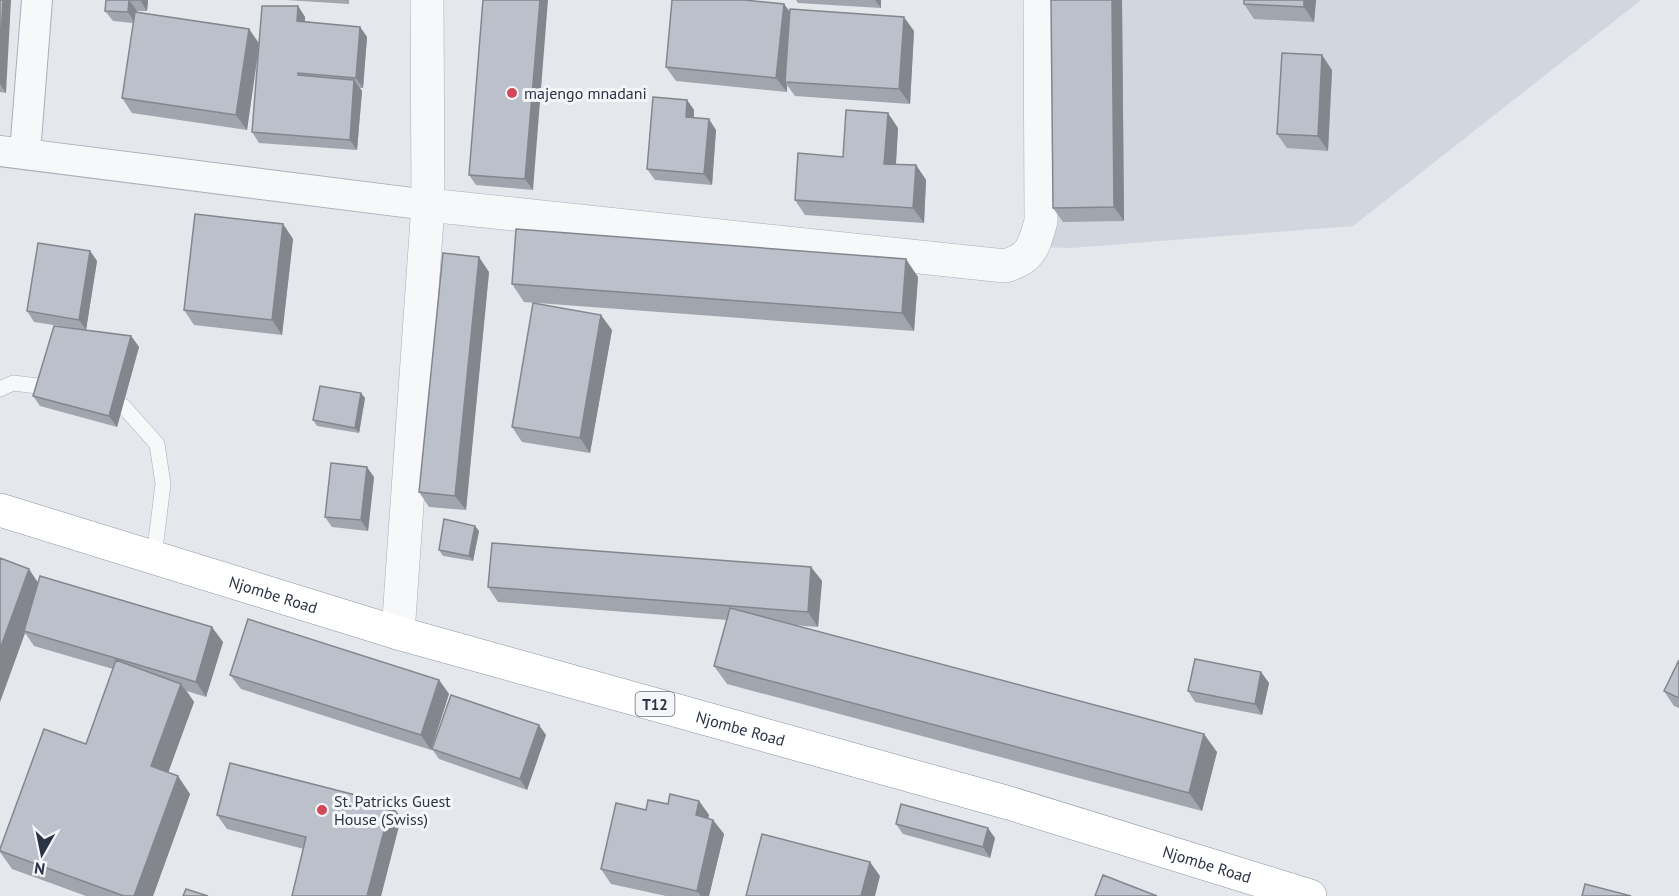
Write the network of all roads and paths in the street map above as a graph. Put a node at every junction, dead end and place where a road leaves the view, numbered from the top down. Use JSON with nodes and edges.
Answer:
{"nodes":[{"id":1,"x":37,"y":0,"type":"edge"},
{"id":2,"x":427,"y":0,"type":"edge"},
{"id":3,"x":1040,"y":0,"type":"edge"},
{"id":4,"x":13,"y":152,"type":"edge"},
{"id":5,"x":429,"y":205,"type":"junction"},
{"id":6,"x":46,"y":387,"type":"edge"},
{"id":7,"x":0,"y":389,"type":"edge"},
{"id":8,"x":123,"y":406,"type":"dead end"},
{"id":9,"x":0,"y":510,"type":"edge"},
{"id":10,"x":154,"y":557,"type":"junction"},
{"id":11,"x":398,"y":633,"type":"junction"},
{"id":12,"x":1310,"y":896,"type":"edge"}],
"edges":[{"from":1,"to":4,"type":"street"},
{"from":2,"to":5,"type":"street"},
{"from":3,"to":5,"type":"street"},
{"from":4,"to":5,"type":"street"},
{"from":5,"to":11,"type":"street"},
{"from":6,"to":7,"type":"lane"},
{"from":8,"to":10,"type":"lane"},
{"from":9,"to":10,"type":"highway","name":"Njombe Road","number":"T12"},
{"from":10,"to":11,"type":"highway","name":"Njombe Road","number":"T12"},
{"from":11,"to":12,"type":"highway","name":"Njombe Road","number":"T12"}]}
